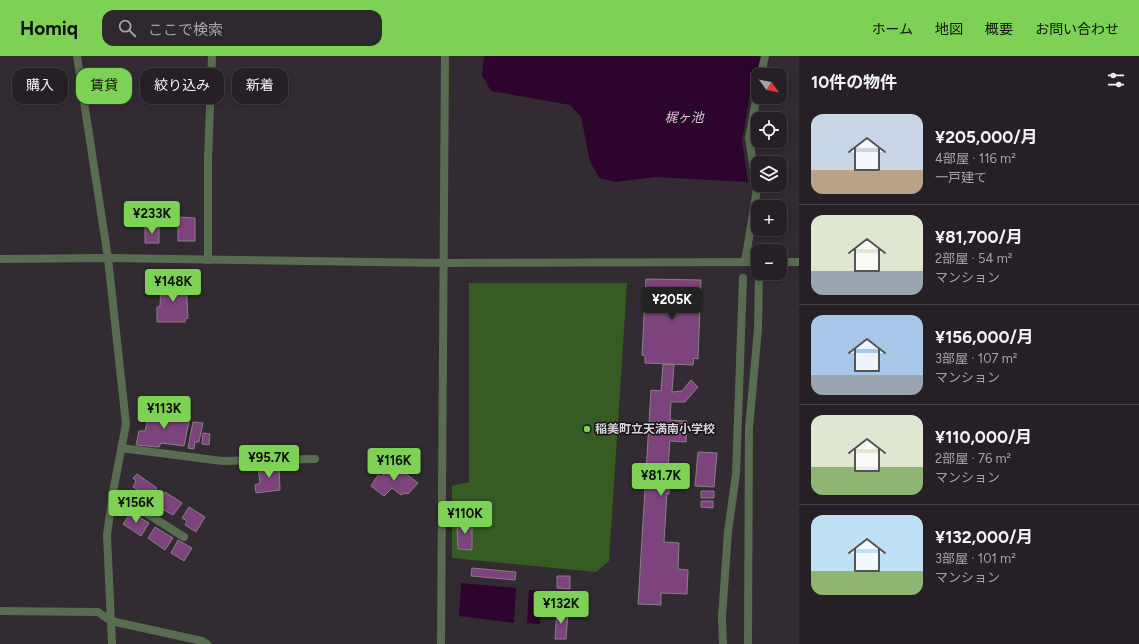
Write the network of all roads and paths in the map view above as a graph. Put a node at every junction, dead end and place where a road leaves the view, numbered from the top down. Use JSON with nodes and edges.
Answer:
{"nodes":[{"id":1,"x":77,"y":56,"type":"edge"},
{"id":2,"x":212,"y":56,"type":"edge"},
{"id":3,"x":445,"y":56,"type":"edge"},
{"id":4,"x":765,"y":56,"type":"edge"},
{"id":5,"x":762,"y":68,"type":"edge"},
{"id":6,"x":755,"y":104,"type":"edge"},
{"id":7,"x":108,"y":258,"type":"junction"},
{"id":8,"x":0,"y":259,"type":"edge"},
{"id":9,"x":208,"y":260,"type":"junction"},
{"id":10,"x":745,"y":262,"type":"junction"},
{"id":11,"x":751,"y":262,"type":"edge"},
{"id":12,"x":787,"y":262,"type":"edge"},
{"id":13,"x":799,"y":262,"type":"edge"},
{"id":14,"x":444,"y":263,"type":"junction"},
{"id":15,"x":743,"y":278,"type":"dead end"},
{"id":16,"x":759,"y":280,"type":"edge"},
{"id":17,"x":121,"y":448,"type":"junction"},
{"id":18,"x":315,"y":459,"type":"dead end"},
{"id":19,"x":113,"y":492,"type":"junction"},
{"id":20,"x":184,"y":537,"type":"dead end"},
{"id":21,"x":0,"y":611,"type":"edge"},
{"id":22,"x":111,"y":621,"type":"junction"},
{"id":23,"x":112,"y":644,"type":"edge"},
{"id":24,"x":207,"y":644,"type":"edge"},
{"id":25,"x":441,"y":644,"type":"edge"},
{"id":26,"x":723,"y":644,"type":"edge"},
{"id":27,"x":748,"y":644,"type":"edge"}],
"edges":[{"from":1,"to":7,"type":"street"},
{"from":2,"to":9,"type":"street"},
{"from":3,"to":14,"type":"street"},
{"from":4,"to":5,"type":"street"},
{"from":6,"to":10,"type":"street"},
{"from":7,"to":8,"type":"street"},
{"from":7,"to":9,"type":"street"},
{"from":7,"to":17,"type":"street"},
{"from":9,"to":14,"type":"street"},
{"from":10,"to":11,"type":"street"},
{"from":10,"to":14,"type":"street"},
{"from":12,"to":13,"type":"street"},
{"from":14,"to":25,"type":"street"},
{"from":15,"to":26,"type":"street"},
{"from":16,"to":27,"type":"street"},
{"from":17,"to":18,"type":"street"},
{"from":17,"to":19,"type":"street"},
{"from":19,"to":20,"type":"street"},
{"from":19,"to":22,"type":"street"},
{"from":21,"to":22,"type":"street"},
{"from":22,"to":23,"type":"street"},
{"from":22,"to":24,"type":"street"}]}
